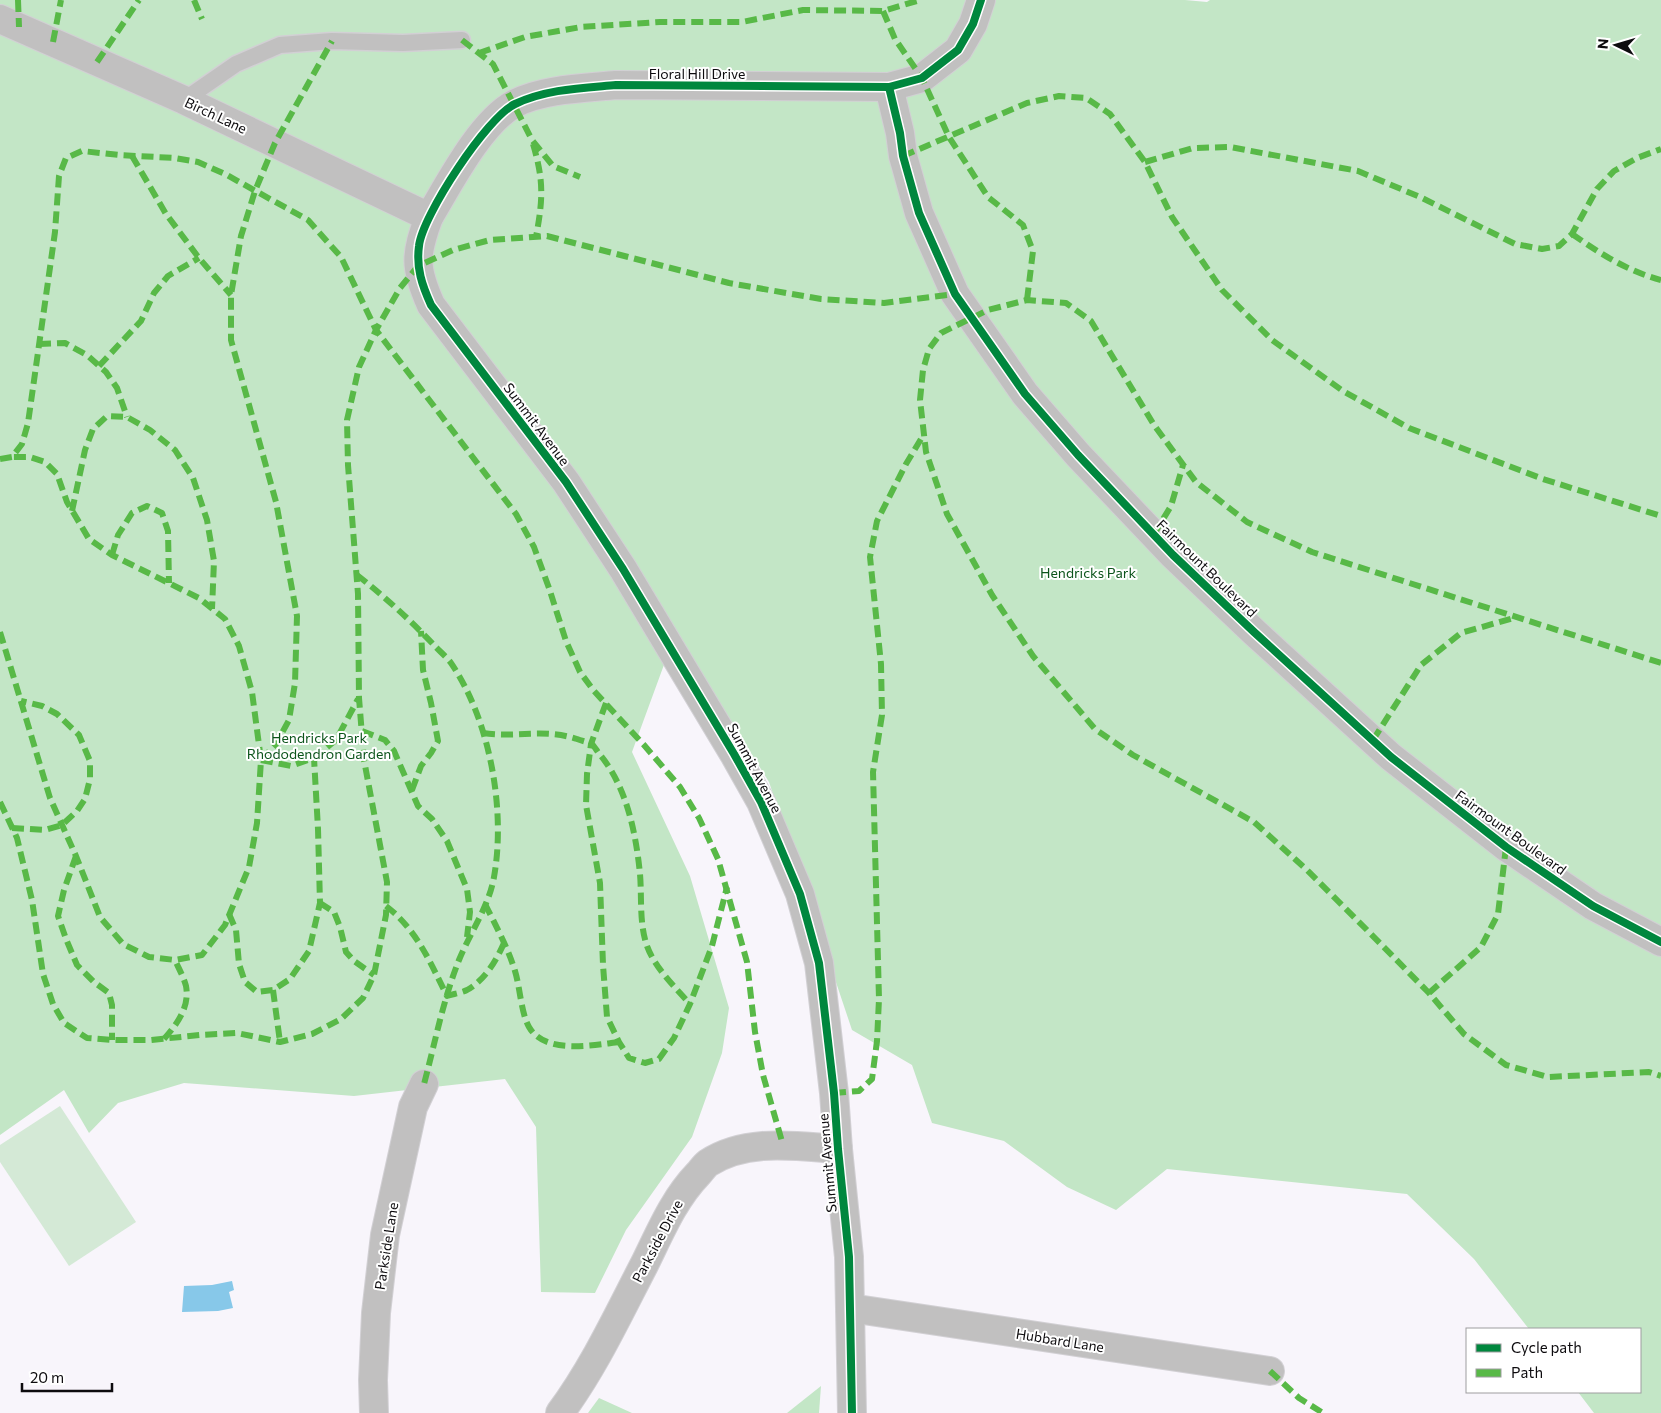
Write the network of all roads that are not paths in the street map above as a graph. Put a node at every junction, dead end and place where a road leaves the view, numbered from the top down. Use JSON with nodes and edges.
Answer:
{"nodes":[{"id":1,"x":981,"y":0,"type":"edge"},
{"id":2,"x":0,"y":19,"type":"edge"},
{"id":3,"x":462,"y":40,"type":"dead end"},
{"id":4,"x":888,"y":87,"type":"junction"},
{"id":5,"x":184,"y":100,"type":"junction"},
{"id":6,"x":429,"y":217,"type":"junction"},
{"id":7,"x":1661,"y":942,"type":"edge"},
{"id":8,"x":424,"y":1084,"type":"dead end"},
{"id":9,"x":838,"y":1149,"type":"junction"},
{"id":10,"x":850,"y":1308,"type":"junction"},
{"id":11,"x":1270,"y":1371,"type":"dead end"},
{"id":12,"x":374,"y":1413,"type":"edge"},
{"id":13,"x":560,"y":1413,"type":"edge"},
{"id":14,"x":852,"y":1413,"type":"edge"}],
"edges":[{"from":1,"to":4,"type":"street","name":"Floral Hill Drive"},
{"from":2,"to":5,"type":"street","name":"Birch Lane"},
{"from":3,"to":5,"type":"lane"},
{"from":4,"to":6,"type":"street","name":"Floral Hill Drive"},
{"from":4,"to":7,"type":"street","name":"Fairmount Boulevard"},
{"from":5,"to":6,"type":"street","name":"Birch Lane"},
{"from":6,"to":9,"type":"street","name":"Summit Avenue"},
{"from":8,"to":12,"type":"street","name":"Parkside Lane"},
{"from":9,"to":10,"type":"street","name":"Summit Avenue"},
{"from":9,"to":13,"type":"street","name":"Parkside Drive"},
{"from":10,"to":11,"type":"street","name":"Hubbard Lane"},
{"from":10,"to":14,"type":"street","name":"Summit Avenue"}]}
